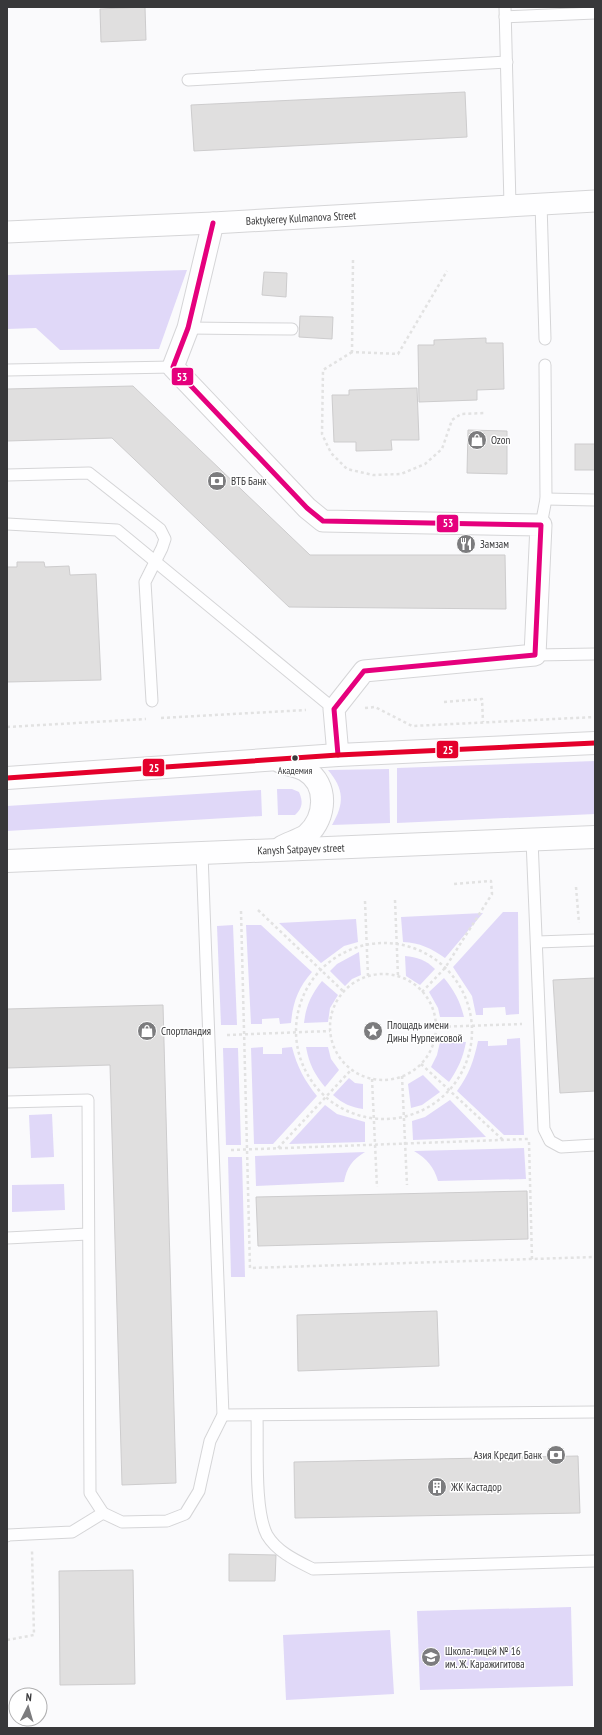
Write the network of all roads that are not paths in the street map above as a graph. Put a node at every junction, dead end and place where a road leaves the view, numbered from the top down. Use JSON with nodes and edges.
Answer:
{"nodes":[{"id":1,"x":505,"y":12,"type":"edge"},
{"id":2,"x":595,"y":12,"type":"edge"},
{"id":3,"x":507,"y":62,"type":"junction"},
{"id":4,"x":188,"y":80,"type":"dead end"},
{"id":5,"x":595,"y":200,"type":"edge"},
{"id":6,"x":541,"y":203,"type":"junction"},
{"id":7,"x":510,"y":205,"type":"junction"},
{"id":8,"x":213,"y":223,"type":"junction"},
{"id":9,"x":7,"y":232,"type":"edge"},
{"id":10,"x":188,"y":328,"type":"junction"},
{"id":11,"x":292,"y":329,"type":"dead end"},
{"id":12,"x":545,"y":339,"type":"dead end"},
{"id":13,"x":545,"y":365,"type":"dead end"},
{"id":14,"x":173,"y":367,"type":"junction"},
{"id":15,"x":7,"y":370,"type":"edge"},
{"id":16,"x":7,"y":475,"type":"edge"},
{"id":17,"x":546,"y":499,"type":"junction"},
{"id":18,"x":595,"y":500,"type":"edge"},
{"id":19,"x":7,"y":524,"type":"edge"},
{"id":20,"x":541,"y":525,"type":"junction"},
{"id":21,"x":155,"y":562,"type":"junction"},
{"id":22,"x":595,"y":654,"type":"edge"},
{"id":23,"x":535,"y":655,"type":"junction"},
{"id":24,"x":152,"y":701,"type":"dead end"},
{"id":25,"x":334,"y":709,"type":"junction"},
{"id":26,"x":595,"y":743,"type":"edge"},
{"id":27,"x":338,"y":755,"type":"junction"},
{"id":28,"x":272,"y":760,"type":"junction"},
{"id":29,"x":7,"y":778,"type":"edge"},
{"id":30,"x":595,"y":837,"type":"edge"},
{"id":31,"x":532,"y":840,"type":"junction"},
{"id":32,"x":275,"y":850,"type":"junction"},
{"id":33,"x":202,"y":854,"type":"junction"},
{"id":34,"x":7,"y":861,"type":"edge"},
{"id":35,"x":595,"y":940,"type":"edge"},
{"id":36,"x":537,"y":942,"type":"junction"},
{"id":37,"x":7,"y":1102,"type":"edge"},
{"id":38,"x":595,"y":1146,"type":"edge"},
{"id":39,"x":88,"y":1234,"type":"junction"},
{"id":40,"x":7,"y":1238,"type":"edge"},
{"id":41,"x":595,"y":1412,"type":"edge"},
{"id":42,"x":223,"y":1416,"type":"junction"},
{"id":43,"x":257,"y":1416,"type":"junction"},
{"id":44,"x":102,"y":1513,"type":"junction"},
{"id":45,"x":8,"y":1535,"type":"edge"},
{"id":46,"x":595,"y":1561,"type":"edge"}],
"edges":[{"from":1,"to":2,"type":"lane"},
{"from":1,"to":3,"type":"lane"},
{"from":3,"to":4,"type":"lane"},
{"from":3,"to":7,"type":"lane"},
{"from":5,"to":6,"type":"street","name":"Baktykerey Kulmanova Street"},
{"from":6,"to":7,"type":"street","name":"Baktykerey Kulmanova Street"},
{"from":6,"to":12,"type":"lane"},
{"from":7,"to":8,"type":"street","name":"Baktykerey Kulmanova Street"},
{"from":8,"to":9,"type":"street","name":"Baktykerey Kulmanova Street"},
{"from":8,"to":10,"type":"street"},
{"from":10,"to":11,"type":"lane"},
{"from":10,"to":14,"type":"street"},
{"from":13,"to":17,"type":"lane"},
{"from":14,"to":15,"type":"lane"},
{"from":14,"to":20,"type":"street"},
{"from":16,"to":21,"type":"lane"},
{"from":17,"to":18,"type":"lane"},
{"from":17,"to":20,"type":"lane"},
{"from":19,"to":21,"type":"lane"},
{"from":20,"to":23,"type":"street"},
{"from":21,"to":24,"type":"lane"},
{"from":21,"to":25,"type":"lane"},
{"from":22,"to":23,"type":"lane"},
{"from":23,"to":25,"type":"street"},
{"from":25,"to":27,"type":"street"},
{"from":26,"to":27,"type":"main road"},
{"from":27,"to":28,"type":"main road"},
{"from":28,"to":29,"type":"main road"},
{"from":28,"to":32,"type":"main road"},
{"from":30,"to":31,"type":"main road","name":"Kanysh Satpayev street"},
{"from":31,"to":32,"type":"main road","name":"Kanysh Satpayev street"},
{"from":31,"to":36,"type":"lane"},
{"from":32,"to":33,"type":"main road","name":"Kanysh Satpayev street"},
{"from":33,"to":34,"type":"main road","name":"Kanysh Satpayev street"},
{"from":33,"to":42,"type":"lane"},
{"from":35,"to":36,"type":"lane"},
{"from":36,"to":38,"type":"lane"},
{"from":37,"to":39,"type":"lane"},
{"from":39,"to":40,"type":"lane"},
{"from":39,"to":44,"type":"lane"},
{"from":41,"to":43,"type":"lane"},
{"from":42,"to":43,"type":"lane"},
{"from":42,"to":44,"type":"lane"},
{"from":43,"to":46,"type":"lane"},
{"from":44,"to":45,"type":"lane"}]}
